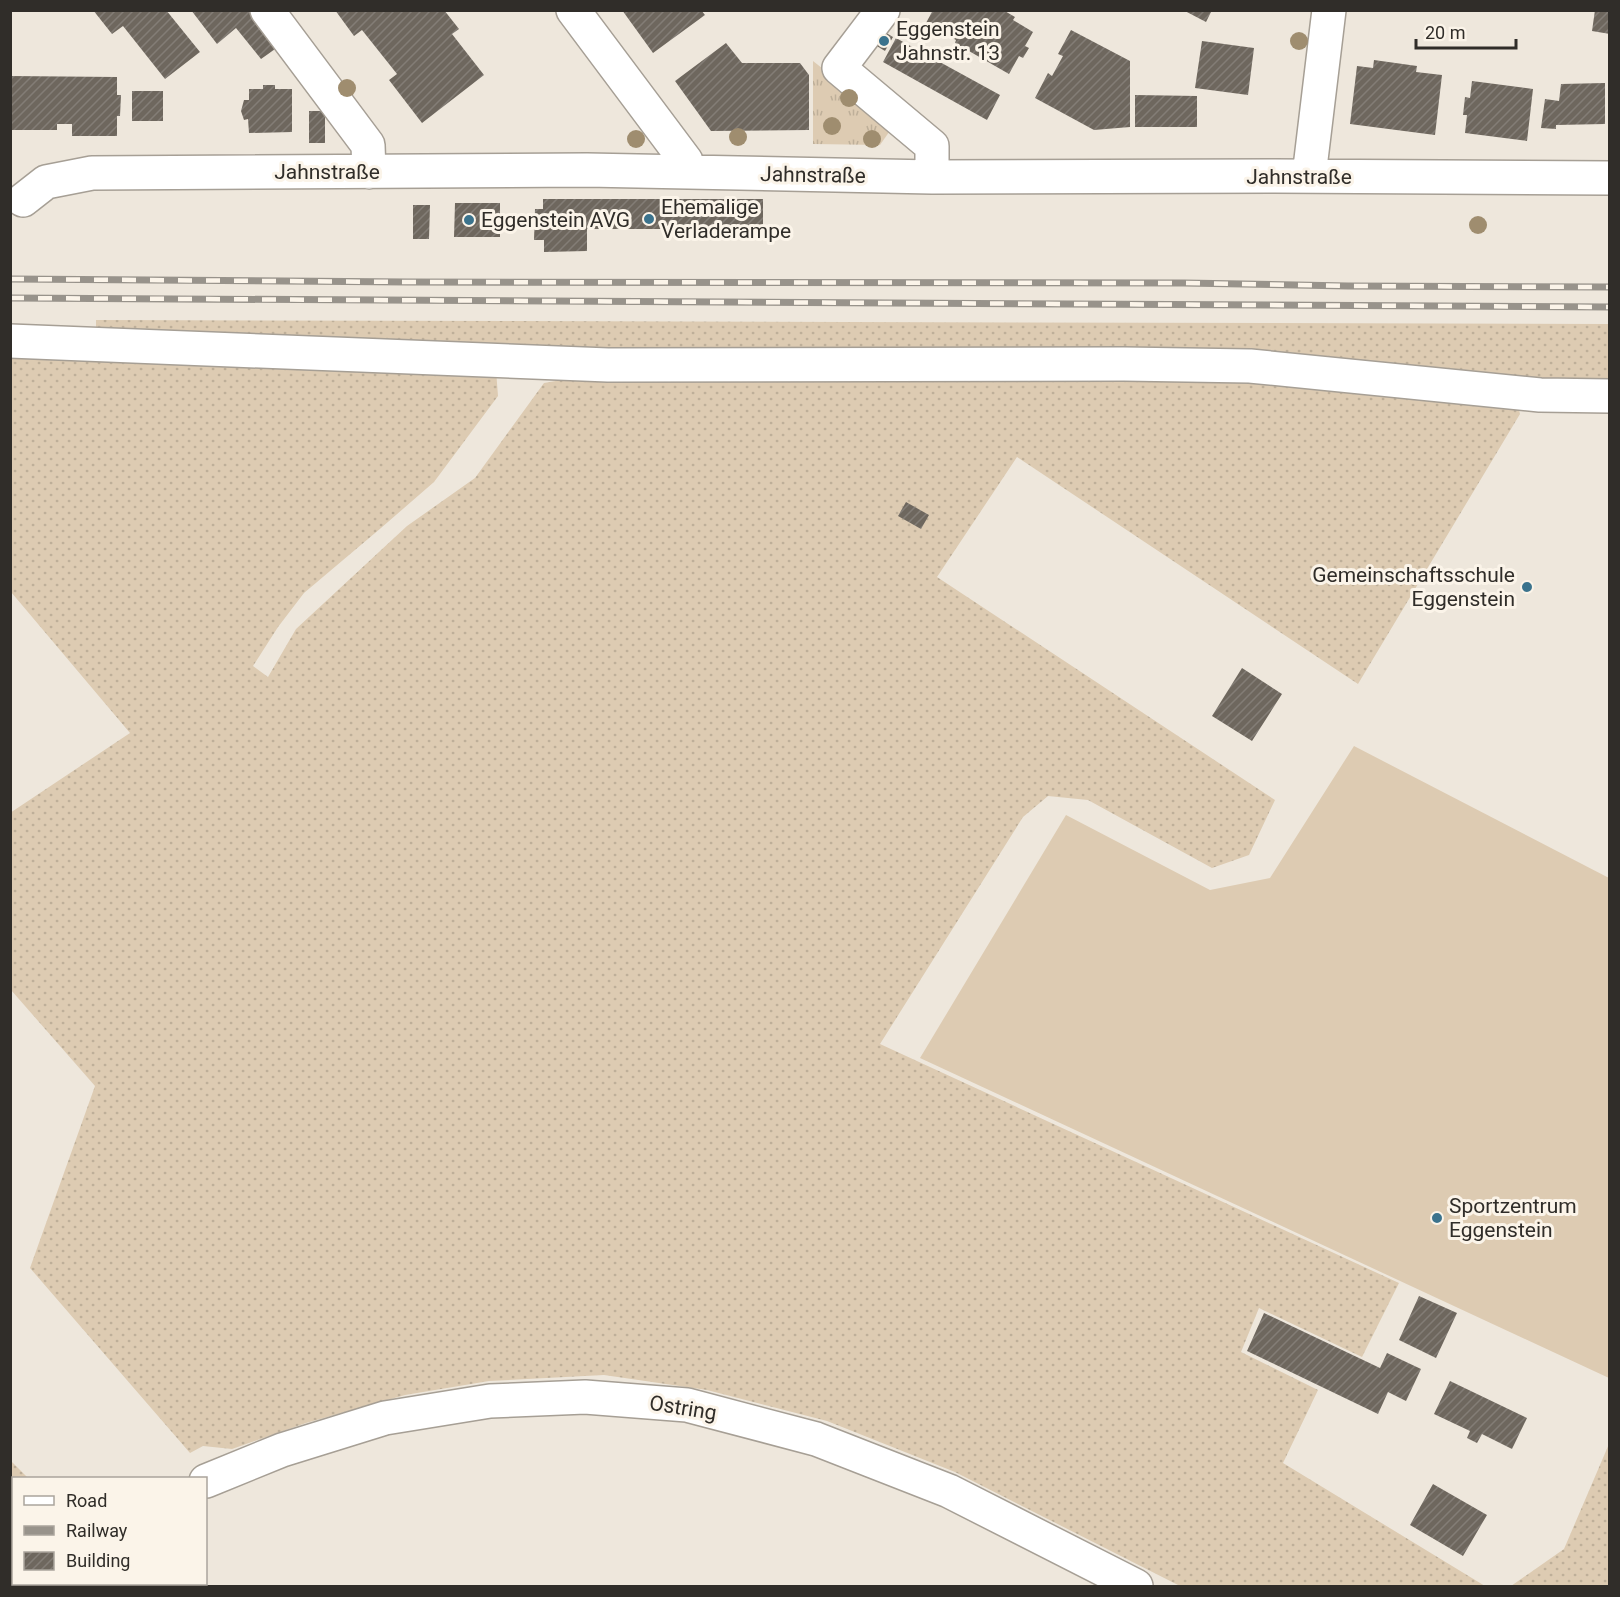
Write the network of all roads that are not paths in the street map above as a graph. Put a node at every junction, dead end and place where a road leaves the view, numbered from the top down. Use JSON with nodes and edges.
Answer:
{"nodes":[{"id":1,"x":267,"y":10,"type":"edge"},
{"id":2,"x":573,"y":10,"type":"edge"},
{"id":3,"x":883,"y":10,"type":"edge"},
{"id":4,"x":1329,"y":10,"type":"edge"},
{"id":5,"x":369,"y":172,"type":"junction"},
{"id":6,"x":688,"y":172,"type":"junction"},
{"id":7,"x":1309,"y":176,"type":"junction"},
{"id":8,"x":932,"y":177,"type":"junction"},
{"id":9,"x":1610,"y":178,"type":"edge"},
{"id":10,"x":23,"y":200,"type":"dead end"},
{"id":11,"x":10,"y":341,"type":"edge"},
{"id":12,"x":1610,"y":396,"type":"edge"},
{"id":13,"x":207,"y":1481,"type":"edge"},
{"id":14,"x":1136,"y":1587,"type":"edge"}],
"edges":[{"from":1,"to":5,"type":"street"},
{"from":2,"to":6,"type":"street"},
{"from":3,"to":8,"type":"street"},
{"from":4,"to":7,"type":"street"},
{"from":5,"to":6,"type":"street","name":"Jahnstraße"},
{"from":5,"to":10,"type":"street","name":"Jahnstraße"},
{"from":6,"to":8,"type":"street","name":"Jahnstraße"},
{"from":7,"to":8,"type":"street","name":"Jahnstraße"},
{"from":7,"to":9,"type":"street","name":"Jahnstraße"},
{"from":11,"to":12,"type":"street"},
{"from":13,"to":14,"type":"street","name":"Ostring"}]}
